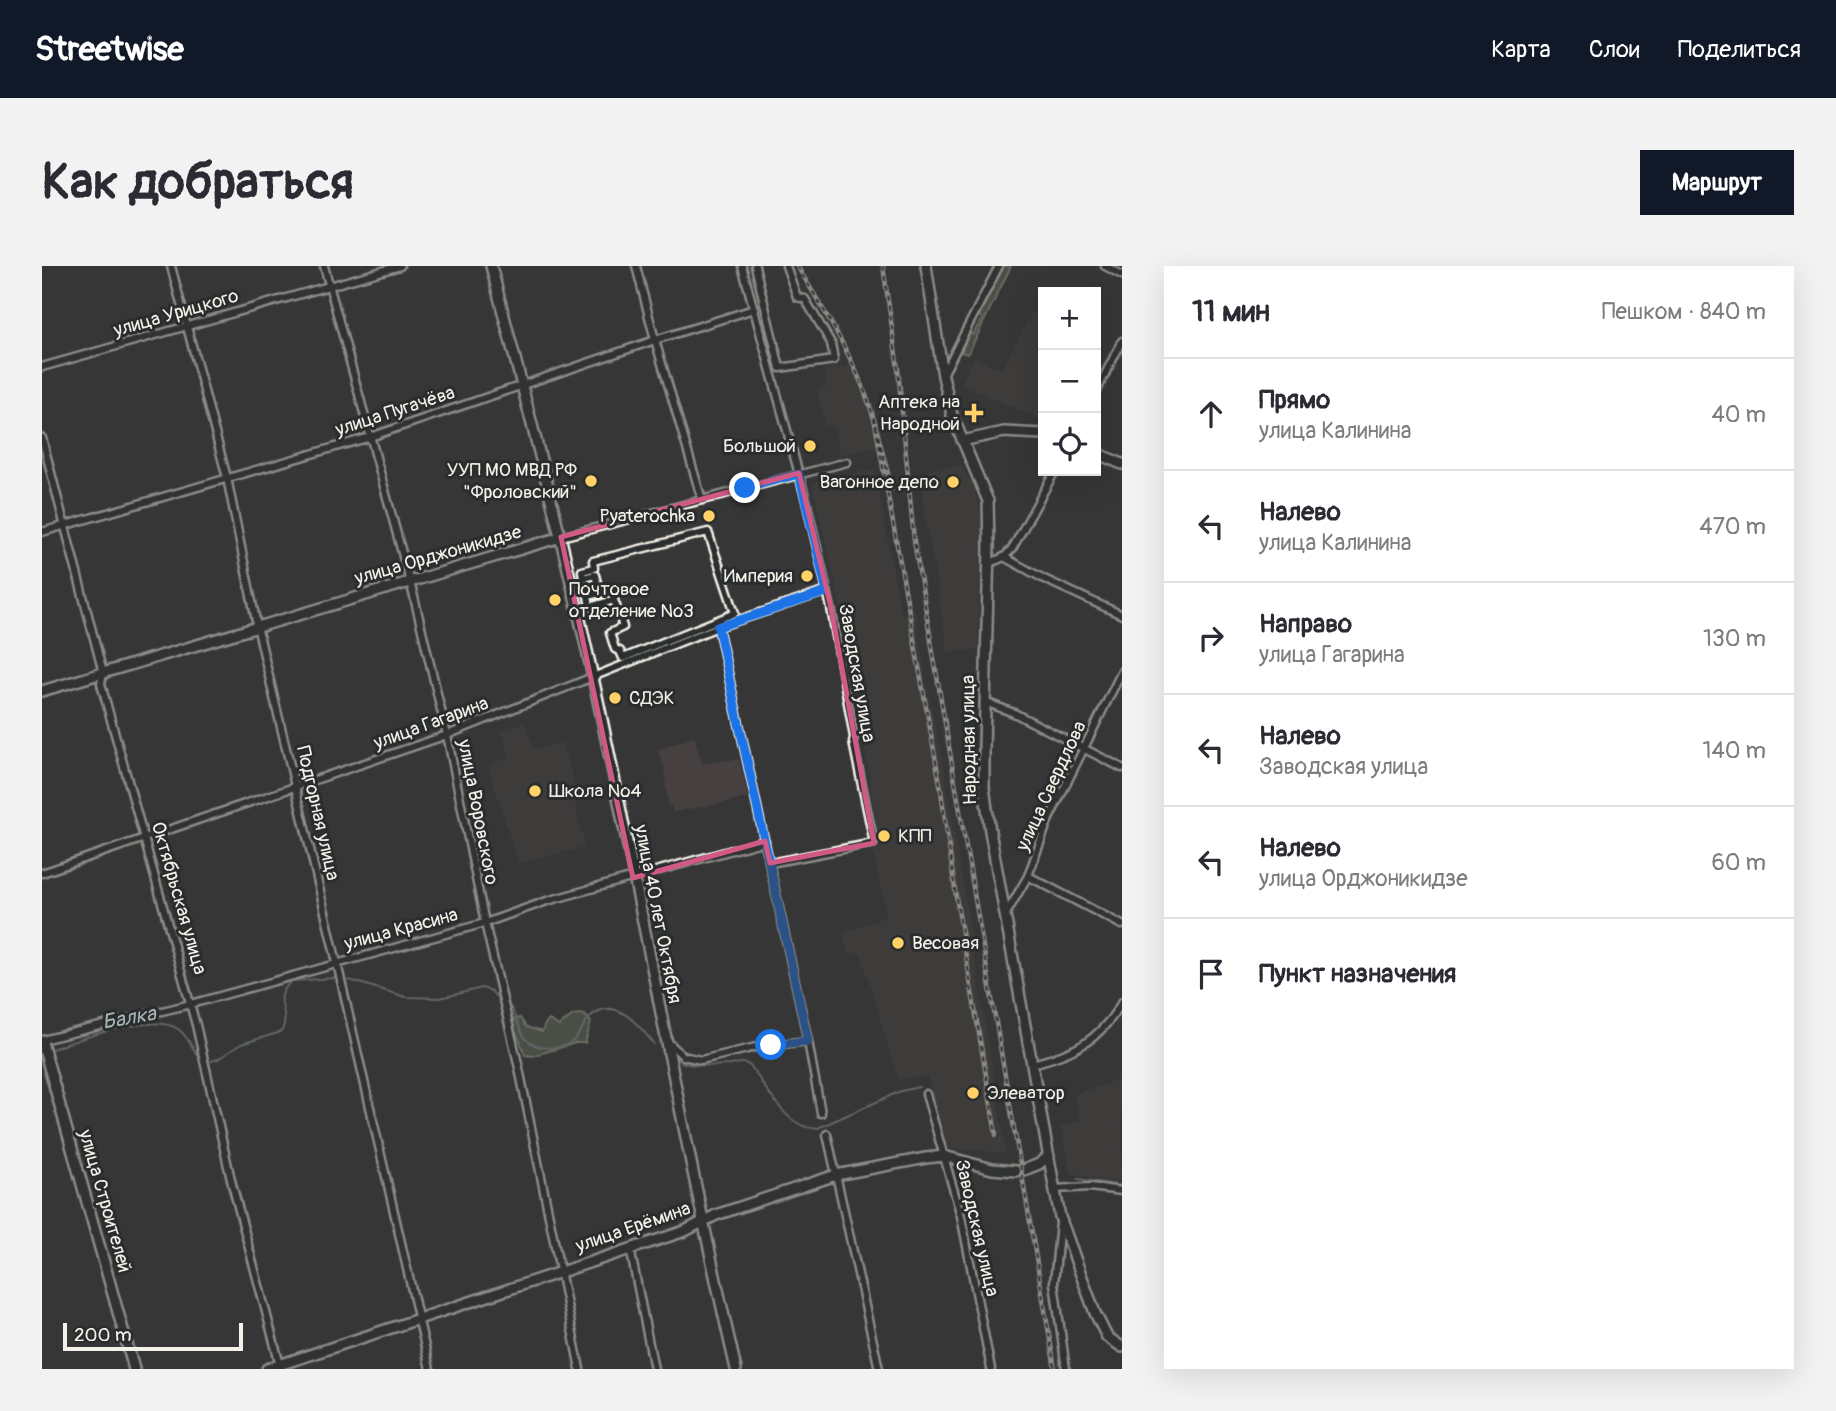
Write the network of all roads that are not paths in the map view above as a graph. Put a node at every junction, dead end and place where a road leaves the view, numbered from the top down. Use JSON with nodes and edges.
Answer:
{"nodes":[{"id":1,"x":171,"y":266,"type":"edge"},
{"id":2,"x":324,"y":266,"type":"edge"},
{"id":3,"x":400,"y":266,"type":"edge"},
{"id":4,"x":491,"y":266,"type":"edge"},
{"id":5,"x":636,"y":266,"type":"edge"},
{"id":6,"x":742,"y":266,"type":"edge"},
{"id":7,"x":755,"y":266,"type":"edge"},
{"id":8,"x":786,"y":266,"type":"edge"},
{"id":9,"x":926,"y":266,"type":"edge"},
{"id":10,"x":999,"y":266,"type":"edge"},
{"id":11,"x":1105,"y":266,"type":"edge"},
{"id":12,"x":1122,"y":275,"type":"edge"},
{"id":13,"x":329,"y":287,"type":"junction"},
{"id":14,"x":754,"y":309,"type":"junction"},
{"id":15,"x":187,"y":325,"type":"junction"},
{"id":16,"x":655,"y":340,"type":"junction"},
{"id":17,"x":1122,"y":341,"type":"edge"},
{"id":18,"x":42,"y":367,"type":"edge"},
{"id":19,"x":943,"y":376,"type":"junction"},
{"id":20,"x":1101,"y":382,"type":"edge"},
{"id":21,"x":522,"y":384,"type":"junction"},
{"id":22,"x":1038,"y":433,"type":"edge"},
{"id":23,"x":370,"y":437,"type":"junction"},
{"id":24,"x":42,"y":438,"type":"edge"},
{"id":25,"x":962,"y":442,"type":"junction"},
{"id":26,"x":1101,"y":455,"type":"edge"},
{"id":27,"x":847,"y":462,"type":"dead end"},
{"id":28,"x":1122,"y":464,"type":"edge"},
{"id":29,"x":799,"y":474,"type":"junction"},
{"id":30,"x":1052,"y":476,"type":"edge"},
{"id":31,"x":227,"y":478,"type":"junction"},
{"id":32,"x":702,"y":500,"type":"junction"},
{"id":33,"x":66,"y":525,"type":"junction"},
{"id":34,"x":42,"y":532,"type":"edge"},
{"id":35,"x":561,"y":537,"type":"junction"},
{"id":36,"x":1004,"y":557,"type":"junction"},
{"id":37,"x":988,"y":564,"type":"junction"},
{"id":38,"x":583,"y":578,"type":"joint"},
{"id":39,"x":410,"y":582,"type":"junction"},
{"id":40,"x":827,"y":592,"type":"junction"},
{"id":41,"x":1122,"y":615,"type":"edge"},
{"id":42,"x":257,"y":626,"type":"junction"},
{"id":43,"x":718,"y":627,"type":"junction"},
{"id":44,"x":1122,"y":671,"type":"edge"},
{"id":45,"x":103,"y":673,"type":"junction"},
{"id":46,"x":593,"y":678,"type":"junction"},
{"id":47,"x":42,"y":691,"type":"edge"},
{"id":48,"x":985,"y":702,"type":"junction"},
{"id":49,"x":447,"y":735,"type":"junction"},
{"id":50,"x":1084,"y":748,"type":"junction"},
{"id":51,"x":1122,"y":768,"type":"edge"},
{"id":52,"x":296,"y":786,"type":"junction"},
{"id":53,"x":143,"y":838,"type":"junction"},
{"id":54,"x":765,"y":841,"type":"junction"},
{"id":55,"x":770,"y":863,"type":"junction"},
{"id":56,"x":42,"y":873,"type":"edge"},
{"id":57,"x":1028,"y":876,"type":"junction"},
{"id":58,"x":633,"y":878,"type":"junction"},
{"id":59,"x":1006,"y":914,"type":"junction"},
{"id":60,"x":485,"y":923,"type":"junction"},
{"id":61,"x":1122,"y":925,"type":"edge"},
{"id":62,"x":337,"y":963,"type":"junction"},
{"id":63,"x":1122,"y":1002,"type":"edge"},
{"id":64,"x":191,"y":1004,"type":"junction"},
{"id":65,"x":665,"y":1039,"type":"junction"},
{"id":66,"x":42,"y":1041,"type":"edge"},
{"id":67,"x":808,"y":1041,"type":"junction"},
{"id":68,"x":1032,"y":1064,"type":"junction"},
{"id":69,"x":926,"y":1094,"type":"dead end"},
{"id":70,"x":821,"y":1113,"type":"dead end"},
{"id":71,"x":827,"y":1134,"type":"dead end"},
{"id":72,"x":944,"y":1156,"type":"junction"},
{"id":73,"x":1049,"y":1156,"type":"junction"},
{"id":74,"x":836,"y":1175,"type":"junction"},
{"id":75,"x":1055,"y":1189,"type":"junction"},
{"id":76,"x":1122,"y":1191,"type":"edge"},
{"id":77,"x":1060,"y":1217,"type":"junction"},
{"id":78,"x":702,"y":1222,"type":"junction"},
{"id":79,"x":629,"y":1248,"type":"junction"},
{"id":80,"x":560,"y":1270,"type":"junction"},
{"id":81,"x":417,"y":1318,"type":"junction"},
{"id":82,"x":1122,"y":1347,"type":"edge"},
{"id":83,"x":281,"y":1367,"type":"edge"},
{"id":84,"x":134,"y":1369,"type":"edge"},
{"id":85,"x":267,"y":1369,"type":"edge"},
{"id":86,"x":430,"y":1369,"type":"edge"},
{"id":87,"x":580,"y":1369,"type":"edge"},
{"id":88,"x":654,"y":1369,"type":"edge"},
{"id":89,"x":736,"y":1369,"type":"edge"},
{"id":90,"x":879,"y":1369,"type":"edge"},
{"id":91,"x":991,"y":1369,"type":"edge"},
{"id":92,"x":1066,"y":1369,"type":"edge"}],
"edges":[{"from":1,"to":15,"type":"street","name":"Подгорная улица"},
{"from":2,"to":13,"type":"street","name":"улица Воровского"},
{"from":3,"to":13,"type":"street","name":"улица Урицкого"},
{"from":4,"to":21,"type":"street","name":"улица 40 лет Октября"},
{"from":5,"to":16,"type":"street"},
{"from":6,"to":14,"type":"street","name":"Заводская улица"},
{"from":7,"to":8,"type":"street"},
{"from":9,"to":19,"type":"street","name":"Народная улица"},
{"from":10,"to":19,"type":"street"},
{"from":11,"to":12,"type":"street"},
{"from":13,"to":15,"type":"street","name":"улица Урицкого"},
{"from":13,"to":23,"type":"street","name":"улица Воровского"},
{"from":14,"to":16,"type":"street","name":"улица Пугачёва"},
{"from":14,"to":29,"type":"street","name":"Заводская улица"},
{"from":15,"to":18,"type":"street","name":"улица Урицкого"},
{"from":15,"to":31,"type":"street","name":"Подгорная улица"},
{"from":16,"to":21,"type":"street","name":"улица Пугачёва"},
{"from":16,"to":32,"type":"street"},
{"from":17,"to":20,"type":"street"},
{"from":19,"to":25,"type":"street","name":"Народная улица"},
{"from":21,"to":23,"type":"street","name":"улица Пугачёва"},
{"from":21,"to":35,"type":"street","name":"улица 40 лет Октября"},
{"from":22,"to":25,"type":"street"},
{"from":23,"to":31,"type":"street","name":"улица Пугачёва"},
{"from":23,"to":39,"type":"street","name":"улица Воровского"},
{"from":24,"to":33,"type":"street","name":"Октябрьская улица"},
{"from":25,"to":37,"type":"street","name":"Народная улица"},
{"from":26,"to":28,"type":"street"},
{"from":27,"to":29,"type":"street","name":"улица Орджоникидзе"},
{"from":29,"to":32,"type":"street","name":"улица Орджоникидзе"},
{"from":29,"to":40,"type":"street","name":"Заводская улица"},
{"from":30,"to":36,"type":"street"},
{"from":31,"to":33,"type":"street","name":"улица Пугачёва"},
{"from":31,"to":42,"type":"street","name":"Подгорная улица"},
{"from":32,"to":35,"type":"street","name":"улица Орджоникидзе"},
{"from":33,"to":34,"type":"street","name":"улица Пугачёва"},
{"from":33,"to":45,"type":"street","name":"Октябрьская улица"},
{"from":35,"to":39,"type":"street","name":"улица Орджоникидзе"},
{"from":35,"to":46,"type":"street","name":"улица 40 лет Октября"},
{"from":36,"to":37,"type":"street"},
{"from":36,"to":41,"type":"street"},
{"from":37,"to":48,"type":"street","name":"Народная улица"},
{"from":38,"to":38,"type":"street"},
{"from":39,"to":42,"type":"street","name":"улица Орджоникидзе"},
{"from":39,"to":49,"type":"street","name":"улица Воровского"},
{"from":40,"to":43,"type":"street","name":"улица Гагарина"},
{"from":40,"to":55,"type":"street","name":"Заводская улица"},
{"from":42,"to":45,"type":"street","name":"улица Орджоникидзе"},
{"from":42,"to":52,"type":"street","name":"Подгорная улица"},
{"from":43,"to":46,"type":"street","name":"улица Гагарина"},
{"from":43,"to":54,"type":"street"},
{"from":44,"to":50,"type":"street","name":"улица Свердлова"},
{"from":45,"to":47,"type":"street","name":"улица Орджоникидзе"},
{"from":45,"to":53,"type":"street","name":"Октябрьская улица"},
{"from":46,"to":49,"type":"street","name":"улица Гагарина"},
{"from":46,"to":58,"type":"street","name":"улица 40 лет Октября"},
{"from":48,"to":50,"type":"street"},
{"from":48,"to":59,"type":"street","name":"Народная улица"},
{"from":49,"to":52,"type":"street","name":"улица Гагарина"},
{"from":49,"to":60,"type":"street","name":"улица Воровского"},
{"from":50,"to":51,"type":"street"},
{"from":50,"to":57,"type":"street","name":"улица Свердлова"},
{"from":52,"to":53,"type":"street","name":"улица Гагарина"},
{"from":52,"to":62,"type":"street","name":"Подгорная улица"},
{"from":53,"to":56,"type":"street","name":"улица Гагарина"},
{"from":53,"to":64,"type":"street","name":"Октябрьская улица"},
{"from":54,"to":55,"type":"street"},
{"from":54,"to":58,"type":"street","name":"улица Красина"},
{"from":55,"to":67,"type":"street"},
{"from":57,"to":59,"type":"street","name":"улица Свердлова"},
{"from":57,"to":61,"type":"street"},
{"from":58,"to":60,"type":"street","name":"улица Красина"},
{"from":58,"to":65,"type":"street","name":"улица 40 лет Октября"},
{"from":59,"to":68,"type":"street","name":"Народная улица"},
{"from":60,"to":62,"type":"street","name":"улица Красина"},
{"from":60,"to":80,"type":"street","name":"улица Воровского"},
{"from":62,"to":64,"type":"street","name":"улица Красина"},
{"from":62,"to":81,"type":"street","name":"Подгорная улица"},
{"from":63,"to":68,"type":"street"},
{"from":64,"to":66,"type":"street","name":"улица Красина"},
{"from":64,"to":83,"type":"street","name":"Октябрьская улица"},
{"from":65,"to":67,"type":"street"},
{"from":65,"to":78,"type":"street","name":"улица 40 лет Октября"},
{"from":66,"to":84,"type":"street","name":"улица Строителей"},
{"from":67,"to":70,"type":"street"},
{"from":68,"to":73,"type":"street","name":"Народная улица"},
{"from":69,"to":72,"type":"street","name":"Заводская улица"},
{"from":71,"to":74,"type":"street"},
{"from":72,"to":73,"type":"street","name":"улица Ерёмина"},
{"from":72,"to":74,"type":"street","name":"улица Ерёмина"},
{"from":72,"to":91,"type":"street","name":"Заводская улица"},
{"from":73,"to":75,"type":"street","name":"Народная улица"},
{"from":74,"to":78,"type":"street","name":"улица Ерёмина"},
{"from":74,"to":90,"type":"street"},
{"from":75,"to":76,"type":"street"},
{"from":75,"to":77,"type":"street","name":"Народная улица"},
{"from":77,"to":82,"type":"street","name":"Народная улица"},
{"from":77,"to":92,"type":"street","name":"Народная улица"},
{"from":78,"to":79,"type":"street","name":"улица Ерёмина"},
{"from":78,"to":89,"type":"street","name":"улица 40 лет Октября"},
{"from":79,"to":80,"type":"street","name":"улица Ерёмина"},
{"from":79,"to":88,"type":"street"},
{"from":80,"to":81,"type":"street","name":"улица Ерёмина"},
{"from":80,"to":87,"type":"street","name":"улица Воровского"},
{"from":81,"to":83,"type":"street","name":"улица Ерёмина"},
{"from":81,"to":86,"type":"street","name":"Подгорная улица"},
{"from":83,"to":85,"type":"street","name":"улица Ерёмина"}]}
